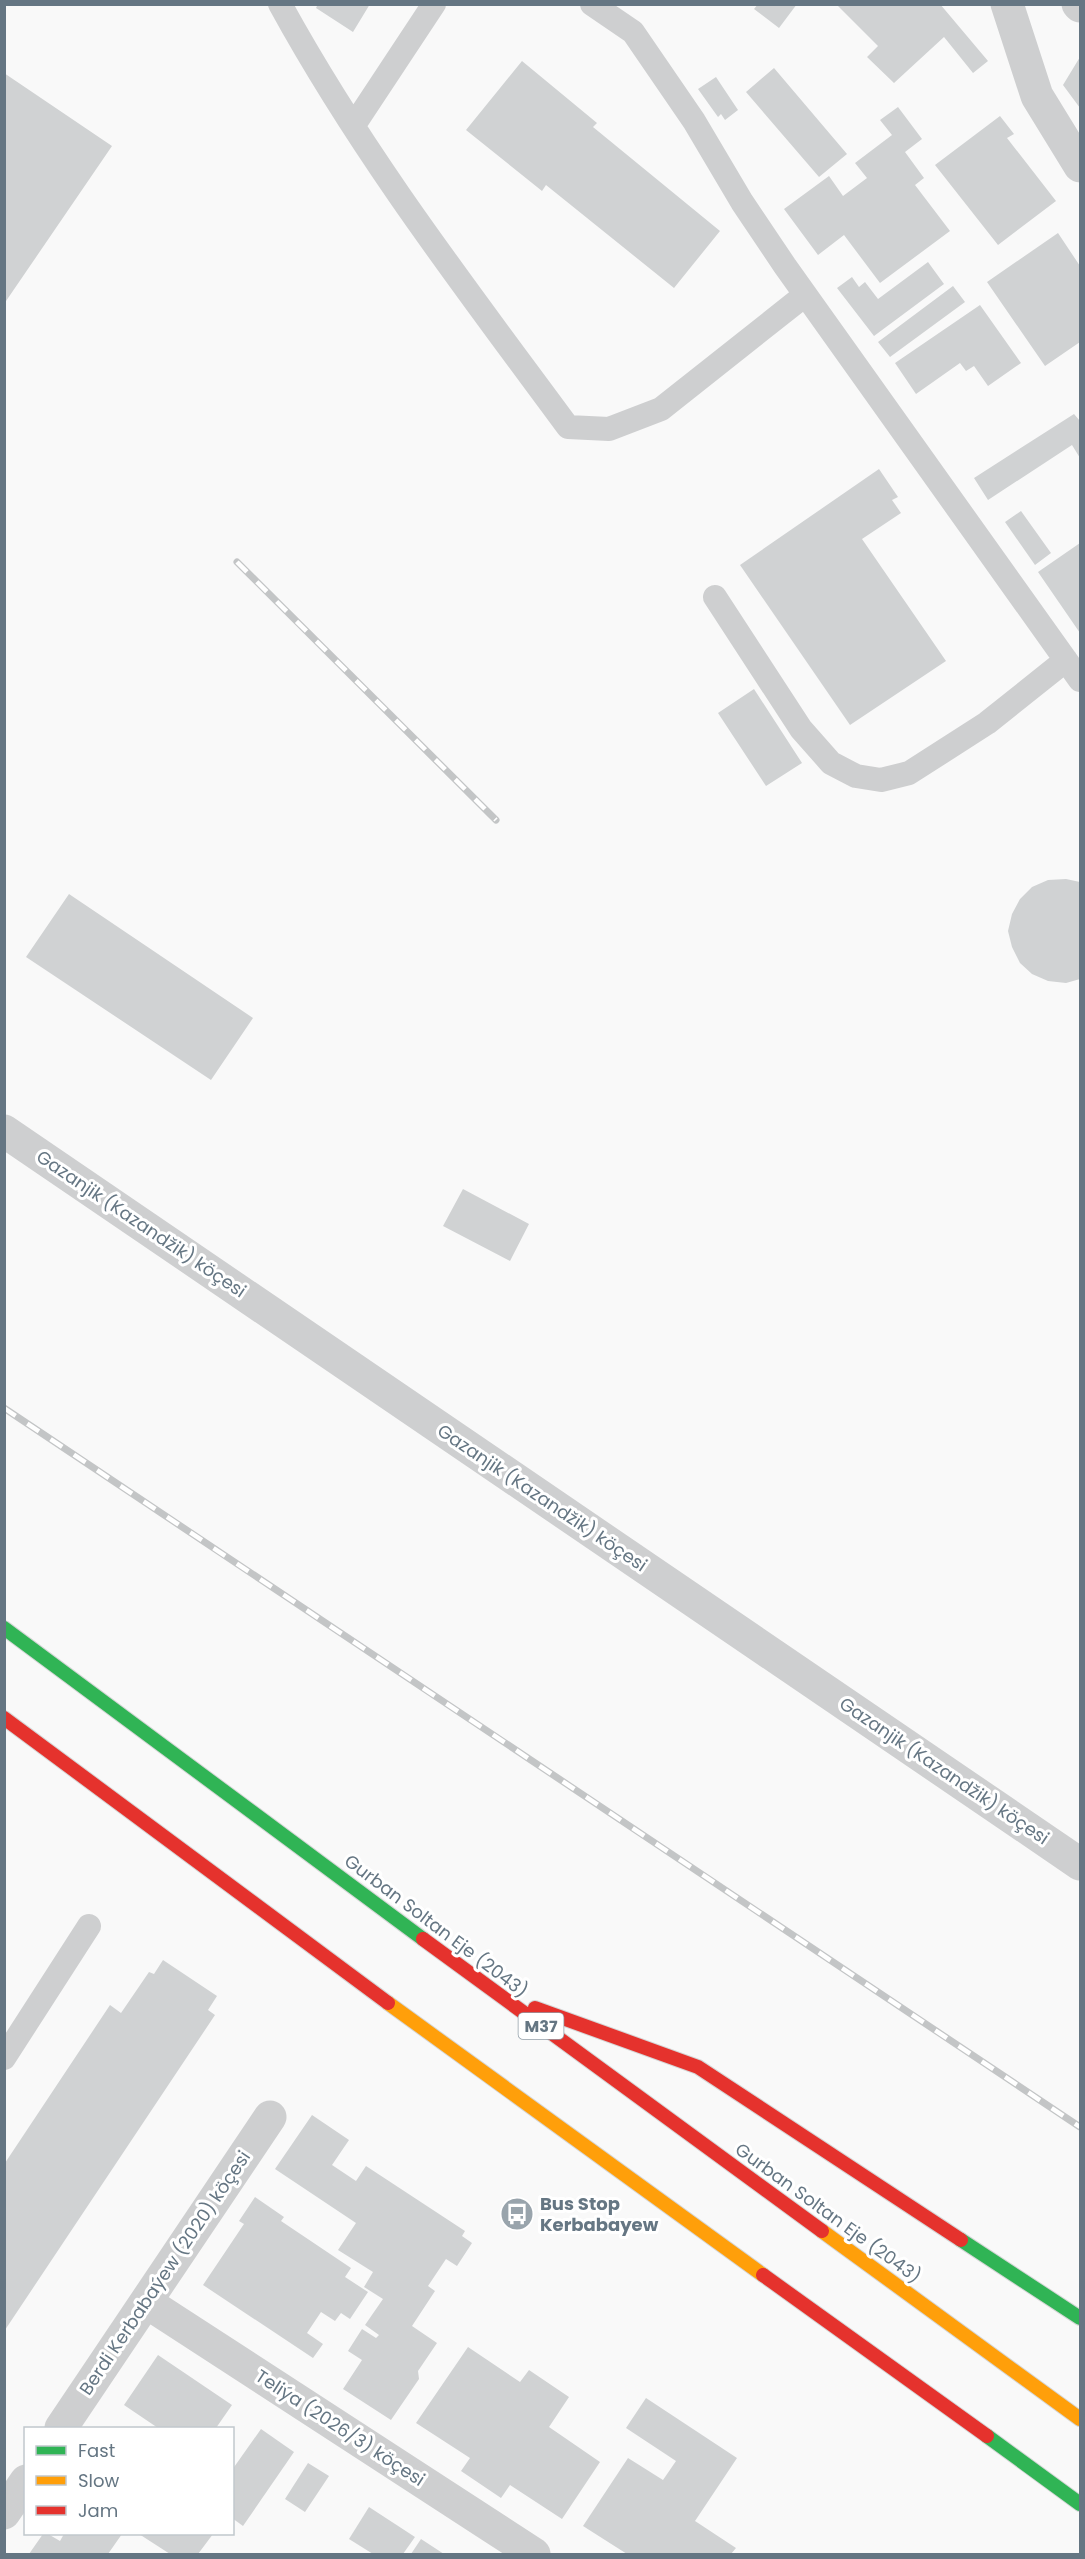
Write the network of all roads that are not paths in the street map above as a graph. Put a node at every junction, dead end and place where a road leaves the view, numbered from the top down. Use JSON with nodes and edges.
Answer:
{"nodes":[{"id":1,"x":280,"y":4,"type":"edge"},
{"id":2,"x":434,"y":4,"type":"edge"},
{"id":3,"x":592,"y":4,"type":"edge"},
{"id":4,"x":1007,"y":4,"type":"edge"},
{"id":5,"x":354,"y":125,"type":"junction"},
{"id":6,"x":1080,"y":166,"type":"edge"},
{"id":7,"x":805,"y":295,"type":"junction"},
{"id":8,"x":715,"y":597,"type":"dead end"},
{"id":9,"x":1066,"y":660,"type":"junction"},
{"id":10,"x":1080,"y":680,"type":"edge"},
{"id":11,"x":4,"y":1131,"type":"edge"},
{"id":12,"x":4,"y":1628,"type":"edge"},
{"id":13,"x":4,"y":1718,"type":"edge"},
{"id":14,"x":1080,"y":1864,"type":"edge"},
{"id":15,"x":90,"y":1926,"type":"dead end"},
{"id":16,"x":500,"y":1996,"type":"junction"},
{"id":17,"x":4,"y":2058,"type":"edge"},
{"id":18,"x":270,"y":2117,"type":"dead end"},
{"id":19,"x":146,"y":2302,"type":"junction"},
{"id":20,"x":1080,"y":2318,"type":"edge"},
{"id":21,"x":1080,"y":2419,"type":"edge"},
{"id":22,"x":62,"y":2427,"type":"edge"},
{"id":23,"x":24,"y":2484,"type":"edge"},
{"id":24,"x":1080,"y":2504,"type":"edge"},
{"id":25,"x":4,"y":2512,"type":"edge"},
{"id":26,"x":534,"y":2554,"type":"edge"}],
"edges":[{"from":1,"to":5,"type":"lane"},
{"from":2,"to":5,"type":"lane"},
{"from":3,"to":7,"type":"lane"},
{"from":4,"to":6,"type":"street"},
{"from":5,"to":7,"type":"lane"},
{"from":7,"to":9,"type":"lane"},
{"from":8,"to":9,"type":"lane"},
{"from":9,"to":10,"type":"lane"},
{"from":11,"to":14,"type":"street","name":"Gazanjik (Kazandžik) köçesi"},
{"from":12,"to":16,"type":"highway","name":"Gurban Soltan Eje (2043)","number":"M37"},
{"from":13,"to":24,"type":"highway"},
{"from":15,"to":17,"type":"lane"},
{"from":16,"to":20,"type":"highway"},
{"from":16,"to":21,"type":"highway","name":"Gurban Soltan Eje (2043)","number":"M37"},
{"from":18,"to":19,"type":"street","name":"Berdi Kerbabaýew (2020) köçesi"},
{"from":19,"to":22,"type":"street","name":"Berdi Kerbabaýew (2020) köçesi"},
{"from":19,"to":26,"type":"street","name":"Teliýa (2026/3) köçesi"},
{"from":23,"to":25,"type":"street"}]}
